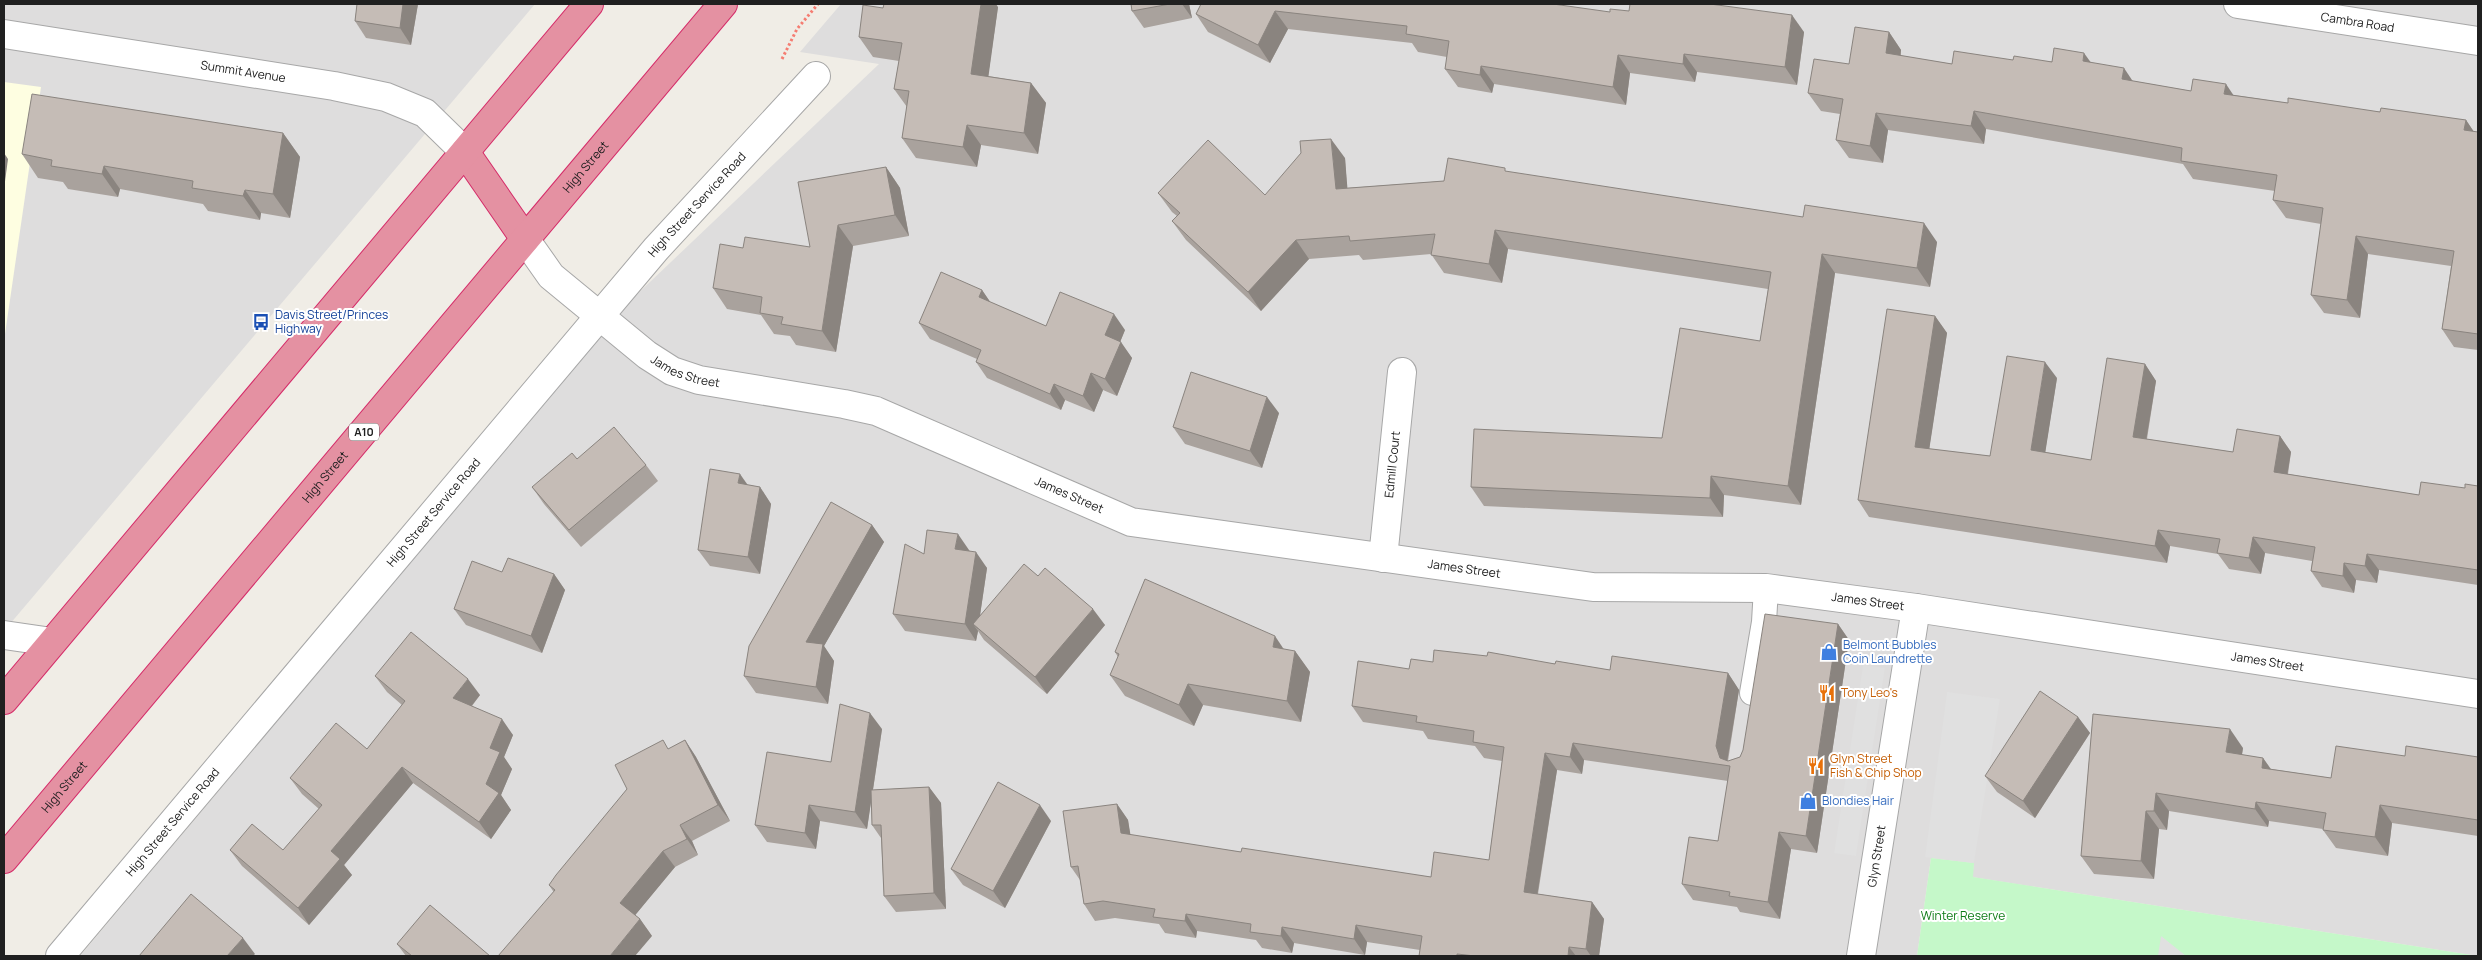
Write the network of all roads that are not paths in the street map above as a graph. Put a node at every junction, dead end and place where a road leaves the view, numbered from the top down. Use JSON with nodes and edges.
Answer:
{"nodes":[{"id":1,"x":589,"y":4,"type":"edge"},
{"id":2,"x":723,"y":4,"type":"edge"},
{"id":3,"x":2238,"y":4,"type":"edge"},
{"id":4,"x":4,"y":34,"type":"edge"},
{"id":5,"x":2478,"y":41,"type":"edge"},
{"id":6,"x":816,"y":76,"type":"dead end"},
{"id":7,"x":466,"y":152,"type":"junction"},
{"id":8,"x":525,"y":239,"type":"junction"},
{"id":9,"x":600,"y":316,"type":"junction"},
{"id":10,"x":1402,"y":372,"type":"dead end"},
{"id":11,"x":1383,"y":558,"type":"junction"},
{"id":12,"x":1766,"y":588,"type":"junction"},
{"id":13,"x":1916,"y":608,"type":"junction"},
{"id":14,"x":4,"y":635,"type":"edge"},
{"id":15,"x":52,"y":642,"type":"junction"},
{"id":16,"x":2478,"y":694,"type":"edge"},
{"id":17,"x":4,"y":700,"type":"edge"},
{"id":18,"x":1749,"y":716,"type":"edge"},
{"id":19,"x":4,"y":859,"type":"edge"},
{"id":20,"x":60,"y":956,"type":"edge"},
{"id":21,"x":1861,"y":956,"type":"edge"}],
"edges":[{"from":1,"to":7,"type":"highway"},
{"from":2,"to":8,"type":"highway","name":"High Street","number":"A10"},
{"from":3,"to":5,"type":"street","name":"Cambra Road"},
{"from":4,"to":7,"type":"street","name":"Summit Avenue"},
{"from":6,"to":9,"type":"street","name":"High Street Service Road"},
{"from":7,"to":8,"type":"highway"},
{"from":7,"to":15,"type":"highway"},
{"from":8,"to":9,"type":"street","name":"James Street"},
{"from":8,"to":19,"type":"highway","name":"High Street","number":"A10"},
{"from":9,"to":11,"type":"street","name":"James Street"},
{"from":9,"to":20,"type":"street","name":"High Street Service Road"},
{"from":10,"to":11,"type":"street","name":"Edmill Court"},
{"from":11,"to":12,"type":"street","name":"James Street"},
{"from":12,"to":13,"type":"street","name":"James Street"},
{"from":12,"to":18,"type":"lane"},
{"from":13,"to":16,"type":"street","name":"James Street"},
{"from":13,"to":21,"type":"street","name":"Glyn Street"},
{"from":14,"to":15,"type":"street"},
{"from":15,"to":17,"type":"highway"}]}
